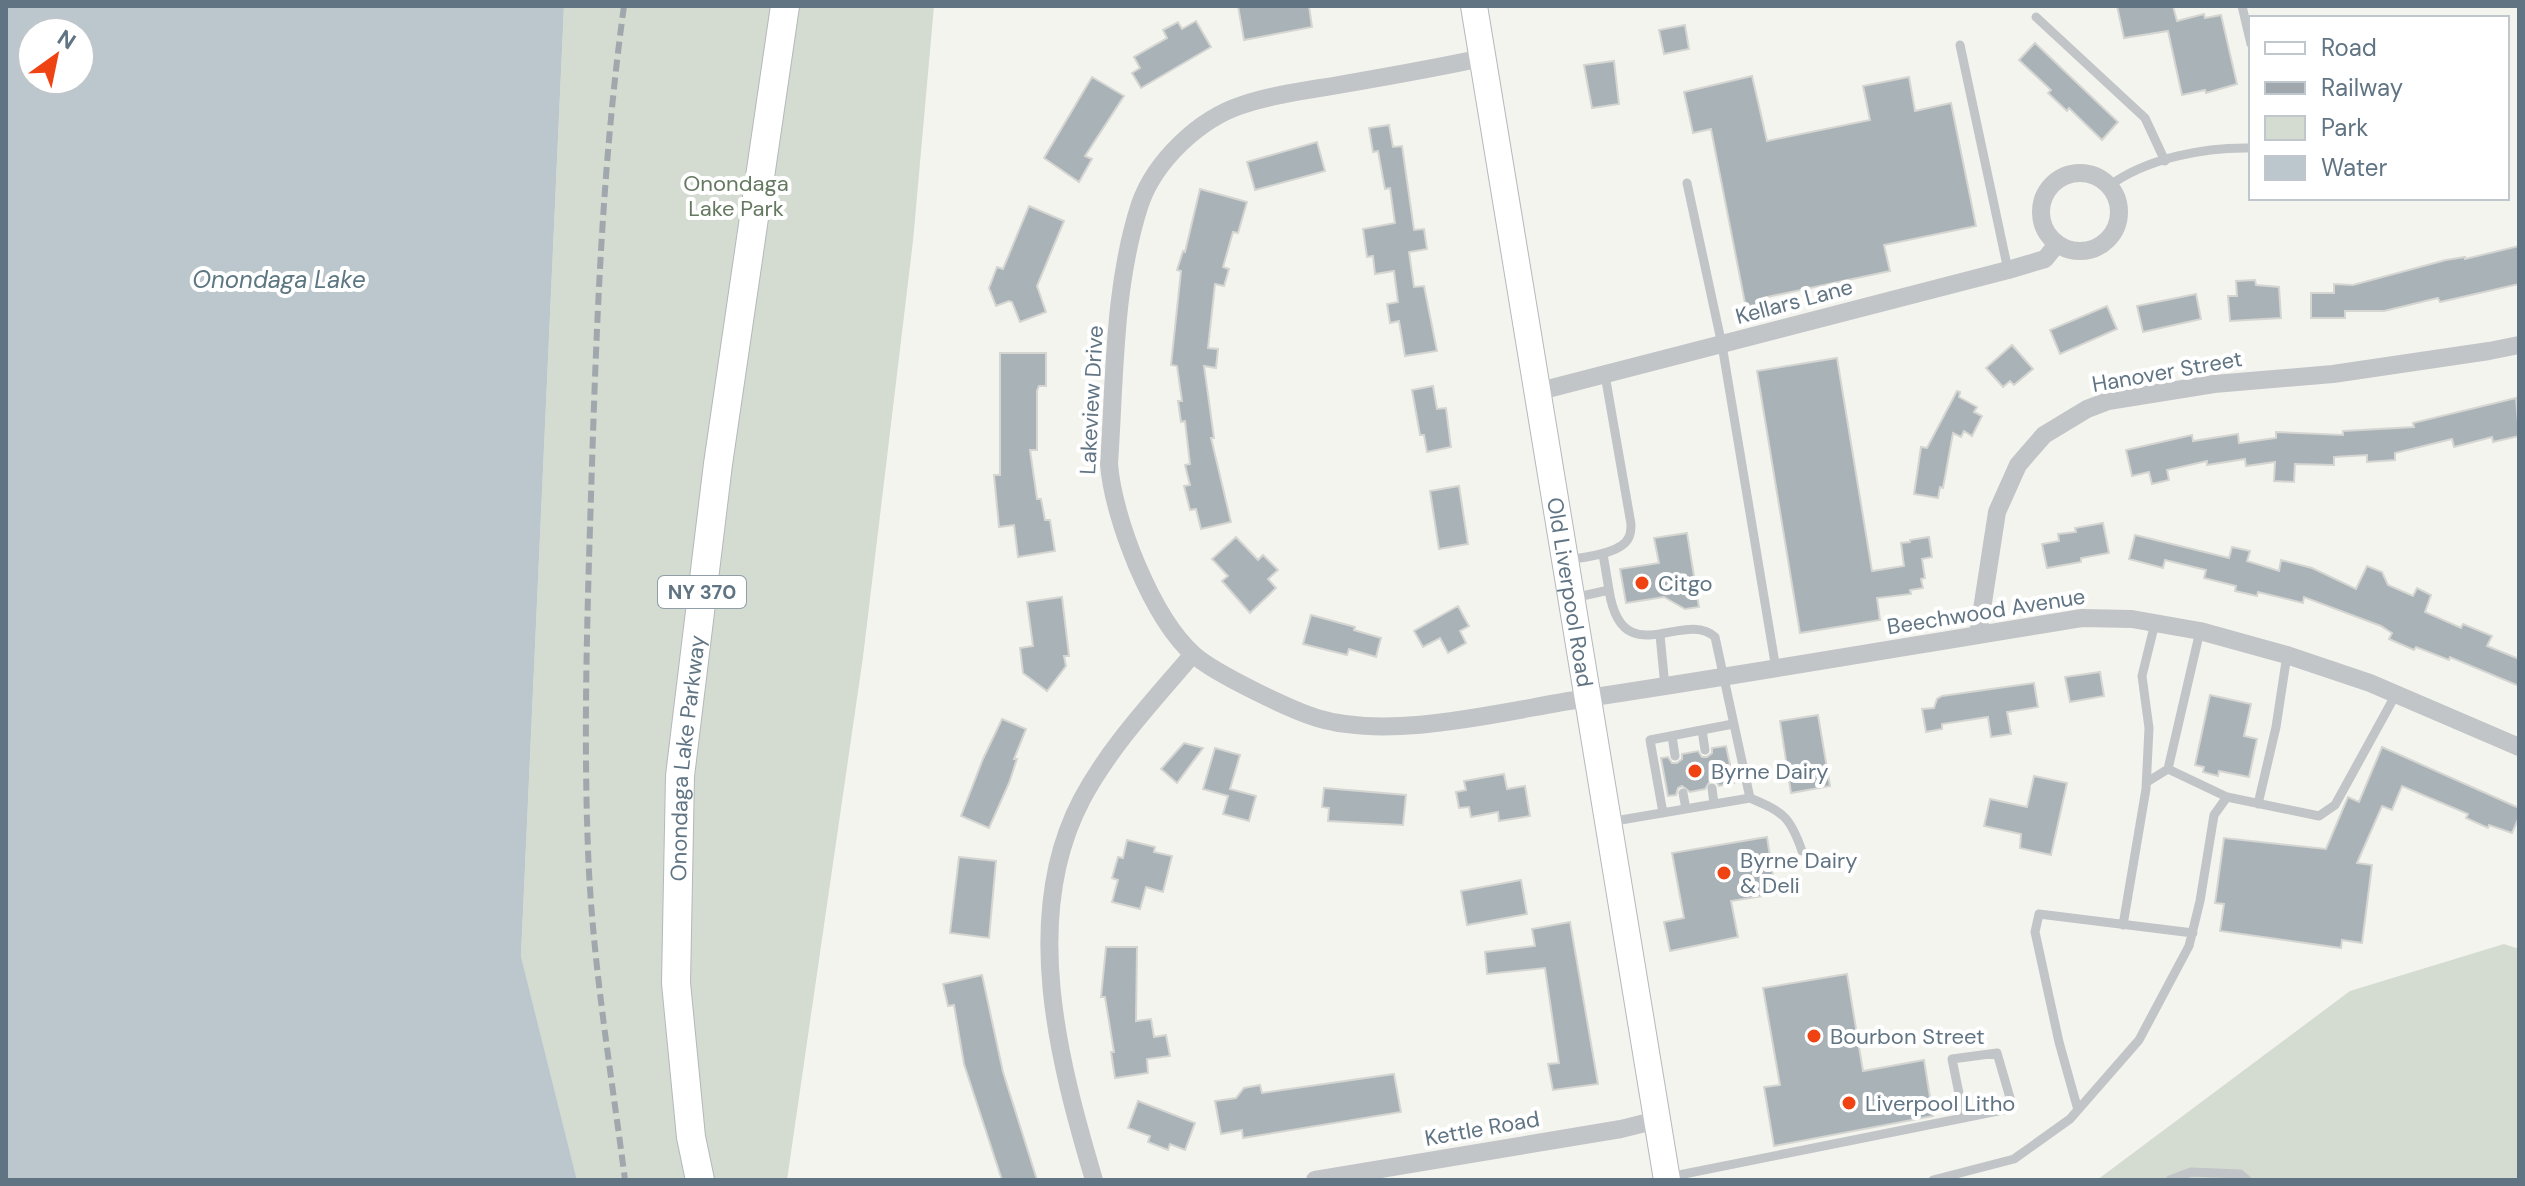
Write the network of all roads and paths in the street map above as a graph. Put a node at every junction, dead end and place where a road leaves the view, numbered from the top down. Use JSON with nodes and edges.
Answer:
{"nodes":[{"id":1,"x":785,"y":6,"type":"edge"},
{"id":2,"x":1475,"y":6,"type":"edge"},
{"id":3,"x":2242,"y":6,"type":"edge"},
{"id":4,"x":2036,"y":17,"type":"dead end"},
{"id":5,"x":2249,"y":36,"type":"edge"},
{"id":6,"x":1960,"y":45,"type":"dead end"},
{"id":7,"x":1482,"y":58,"type":"junction"},
{"id":8,"x":2249,"y":148,"type":"edge"},
{"id":9,"x":2165,"y":161,"type":"junction"},
{"id":10,"x":1687,"y":183,"type":"dead end"},
{"id":11,"x":2109,"y":186,"type":"junction"},
{"id":12,"x":2057,"y":244,"type":"junction"},
{"id":13,"x":2008,"y":270,"type":"junction"},
{"id":14,"x":1722,"y":345,"type":"junction"},
{"id":15,"x":2519,"y":345,"type":"edge"},
{"id":16,"x":1605,"y":375,"type":"junction"},
{"id":17,"x":1536,"y":392,"type":"junction"},
{"id":18,"x":1603,"y":554,"type":"junction"},
{"id":19,"x":1564,"y":561,"type":"junction"},
{"id":20,"x":1609,"y":590,"type":"junction"},
{"id":21,"x":1570,"y":598,"type":"junction"},
{"id":22,"x":2155,"y":623,"type":"junction"},
{"id":23,"x":2200,"y":631,"type":"junction"},
{"id":24,"x":1660,"y":635,"type":"junction"},
{"id":25,"x":1978,"y":635,"type":"junction"},
{"id":26,"x":1193,"y":654,"type":"junction"},
{"id":27,"x":2287,"y":655,"type":"junction"},
{"id":28,"x":1776,"y":669,"type":"junction"},
{"id":29,"x":1723,"y":677,"type":"junction"},
{"id":30,"x":1665,"y":687,"type":"junction"},
{"id":31,"x":2396,"y":694,"type":"junction"},
{"id":32,"x":1586,"y":699,"type":"junction"},
{"id":33,"x":1733,"y":724,"type":"junction"},
{"id":34,"x":1702,"y":730,"type":"junction"},
{"id":35,"x":1672,"y":736,"type":"junction"},
{"id":36,"x":2519,"y":747,"type":"edge"},
{"id":37,"x":1705,"y":750,"type":"dead end"},
{"id":38,"x":1675,"y":756,"type":"dead end"},
{"id":39,"x":2168,"y":769,"type":"junction"},
{"id":40,"x":2147,"y":782,"type":"junction"},
{"id":41,"x":1712,"y":788,"type":"dead end"},
{"id":42,"x":1683,"y":793,"type":"dead end"},
{"id":43,"x":2227,"y":797,"type":"junction"},
{"id":44,"x":1750,"y":798,"type":"junction"},
{"id":45,"x":1714,"y":804,"type":"junction"},
{"id":46,"x":2258,"y":804,"type":"junction"},
{"id":47,"x":1686,"y":809,"type":"junction"},
{"id":48,"x":1663,"y":813,"type":"junction"},
{"id":49,"x":1607,"y":823,"type":"junction"},
{"id":50,"x":1802,"y":851,"type":"dead end"},
{"id":51,"x":2123,"y":925,"type":"junction"},
{"id":52,"x":2193,"y":933,"type":"junction"},
{"id":53,"x":2078,"y":1110,"type":"junction"},
{"id":54,"x":1964,"y":1118,"type":"junction"},
{"id":55,"x":1657,"y":1120,"type":"junction"},
{"id":56,"x":1666,"y":1179,"type":"edge"},
{"id":57,"x":700,"y":1180,"type":"edge"},
{"id":58,"x":1094,"y":1180,"type":"edge"},
{"id":59,"x":1315,"y":1180,"type":"edge"},
{"id":60,"x":1933,"y":1180,"type":"edge"},
{"id":61,"x":2170,"y":1180,"type":"edge"},
{"id":62,"x":2247,"y":1180,"type":"edge"}],
"edges":[{"from":1,"to":57,"type":"main road","name":"Onondaga Lake Parkway","number":"NY 370"},
{"from":2,"to":7,"type":"main road","name":"Old Liverpool Road"},
{"from":3,"to":5,"type":"lane"},
{"from":4,"to":9,"type":"lane"},
{"from":6,"to":13,"type":"lane"},
{"from":7,"to":17,"type":"main road","name":"Old Liverpool Road"},
{"from":7,"to":26,"type":"street","name":"Lakeview Drive"},
{"from":8,"to":9,"type":"lane"},
{"from":9,"to":11,"type":"lane"},
{"from":10,"to":14,"type":"lane"},
{"from":11,"to":12,"type":"street"},
{"from":11,"to":12,"type":"street"},
{"from":12,"to":13,"type":"street","name":"Kellars Lane"},
{"from":13,"to":14,"type":"street","name":"Kellars Lane"},
{"from":14,"to":16,"type":"street","name":"Kellars Lane"},
{"from":14,"to":28,"type":"lane"},
{"from":15,"to":25,"type":"street","name":"Hanover Street"},
{"from":16,"to":17,"type":"street","name":"Kellars Lane"},
{"from":16,"to":18,"type":"lane"},
{"from":17,"to":19,"type":"main road","name":"Old Liverpool Road"},
{"from":18,"to":19,"type":"lane"},
{"from":18,"to":20,"type":"lane"},
{"from":19,"to":21,"type":"main road","name":"Old Liverpool Road"},
{"from":20,"to":21,"type":"lane"},
{"from":20,"to":24,"type":"lane"},
{"from":21,"to":32,"type":"main road","name":"Old Liverpool Road"},
{"from":22,"to":23,"type":"street","name":"Beechwood Avenue"},
{"from":22,"to":25,"type":"street","name":"Beechwood Avenue"},
{"from":22,"to":40,"type":"lane"},
{"from":23,"to":27,"type":"street","name":"Beechwood Avenue"},
{"from":23,"to":39,"type":"lane"},
{"from":24,"to":29,"type":"lane"},
{"from":24,"to":30,"type":"lane"},
{"from":25,"to":28,"type":"street","name":"Beechwood Avenue"},
{"from":26,"to":32,"type":"street","name":"Lakeview Drive"},
{"from":26,"to":58,"type":"street"},
{"from":27,"to":31,"type":"street","name":"Beechwood Avenue"},
{"from":27,"to":46,"type":"lane"},
{"from":28,"to":29,"type":"street","name":"Beechwood Avenue"},
{"from":29,"to":30,"type":"street","name":"Beechwood Avenue"},
{"from":29,"to":33,"type":"lane"},
{"from":30,"to":32,"type":"street","name":"Beechwood Avenue"},
{"from":31,"to":36,"type":"street","name":"Beechwood Avenue"},
{"from":31,"to":46,"type":"lane"},
{"from":32,"to":49,"type":"main road","name":"Old Liverpool Road"},
{"from":33,"to":34,"type":"lane"},
{"from":33,"to":44,"type":"lane"},
{"from":34,"to":35,"type":"lane"},
{"from":34,"to":37,"type":"lane"},
{"from":35,"to":38,"type":"lane"},
{"from":35,"to":48,"type":"lane"},
{"from":39,"to":40,"type":"lane"},
{"from":39,"to":43,"type":"lane"},
{"from":40,"to":51,"type":"lane"},
{"from":41,"to":45,"type":"lane"},
{"from":42,"to":47,"type":"lane"},
{"from":43,"to":46,"type":"lane"},
{"from":43,"to":52,"type":"lane"},
{"from":44,"to":45,"type":"lane"},
{"from":44,"to":50,"type":"lane"},
{"from":45,"to":47,"type":"lane"},
{"from":47,"to":48,"type":"lane"},
{"from":48,"to":49,"type":"lane"},
{"from":49,"to":55,"type":"main road","name":"Old Liverpool Road"},
{"from":51,"to":52,"type":"lane"},
{"from":51,"to":53,"type":"lane"},
{"from":52,"to":53,"type":"lane"},
{"from":53,"to":60,"type":"lane"},
{"from":54,"to":54,"type":"lane"},
{"from":54,"to":56,"type":"lane"},
{"from":55,"to":56,"type":"main road","name":"Old Liverpool Road"},
{"from":55,"to":59,"type":"street","name":"Kettle Road"},
{"from":61,"to":62,"type":"lane"}]}
